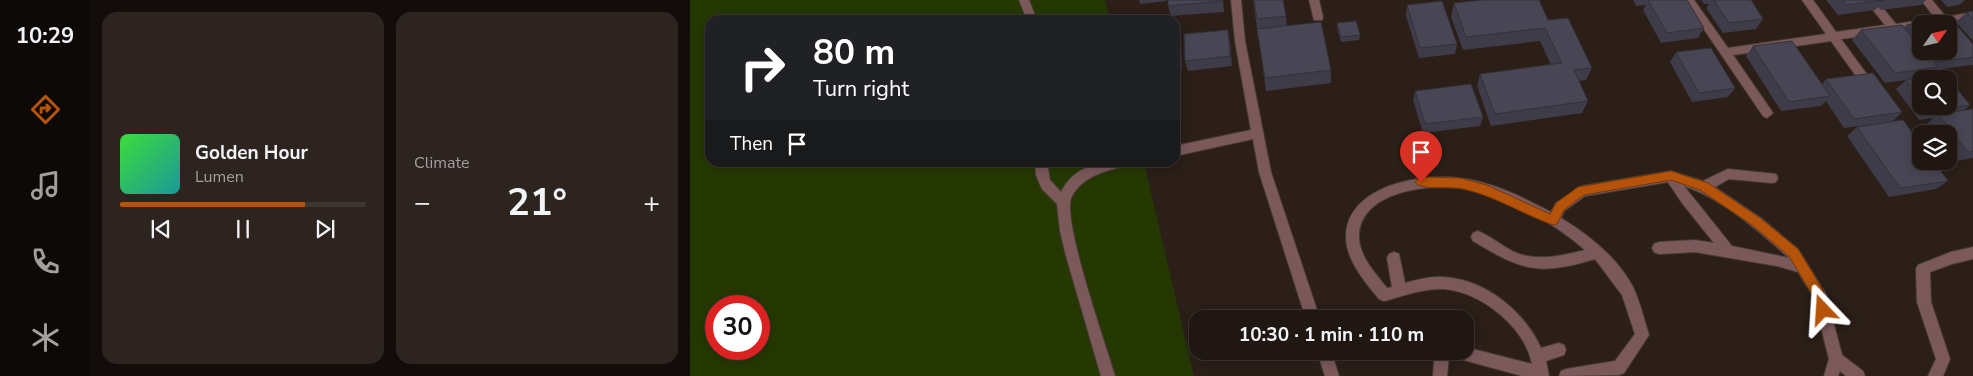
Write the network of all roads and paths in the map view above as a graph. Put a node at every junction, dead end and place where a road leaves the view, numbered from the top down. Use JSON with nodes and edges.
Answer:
{"nodes":[{"id":1,"x":1024,"y":0,"type":"edge"},
{"id":2,"x":1236,"y":0,"type":"edge"},
{"id":3,"x":1314,"y":0,"type":"edge"},
{"id":4,"x":1689,"y":0,"type":"edge"},
{"id":5,"x":1807,"y":0,"type":"edge"},
{"id":6,"x":1870,"y":0,"type":"edge"},
{"id":7,"x":1926,"y":0,"type":"edge"},
{"id":8,"x":1030,"y":15,"type":"edge"},
{"id":9,"x":1939,"y":15,"type":"edge"},
{"id":10,"x":1973,"y":16,"type":"edge"},
{"id":11,"x":1318,"y":17,"type":"dead end"},
{"id":12,"x":1958,"y":22,"type":"edge"},
{"id":13,"x":1912,"y":25,"type":"edge"},
{"id":14,"x":1894,"y":28,"type":"junction"},
{"id":15,"x":1832,"y":37,"type":"junction"},
{"id":16,"x":1726,"y":52,"type":"junction"},
{"id":17,"x":1880,"y":100,"type":"edge"},
{"id":18,"x":1768,"y":113,"type":"dead end"},
{"id":19,"x":1258,"y":133,"type":"junction"},
{"id":20,"x":1180,"y":150,"type":"edge"},
{"id":21,"x":1042,"y":167,"type":"edge"},
{"id":22,"x":1103,"y":167,"type":"edge"},
{"id":23,"x":1671,"y":176,"type":"junction"},
{"id":24,"x":1772,"y":178,"type":"dead end"},
{"id":25,"x":1704,"y":187,"type":"junction"},
{"id":26,"x":1063,"y":201,"type":"junction"},
{"id":27,"x":1553,"y":220,"type":"junction"},
{"id":28,"x":1478,"y":237,"type":"dead end"},
{"id":29,"x":1659,"y":248,"type":"dead end"},
{"id":30,"x":1728,"y":250,"type":"junction"},
{"id":31,"x":1597,"y":252,"type":"junction"},
{"id":32,"x":1973,"y":253,"type":"edge"},
{"id":33,"x":1394,"y":258,"type":"dead end"},
{"id":34,"x":1803,"y":268,"type":"junction"},
{"id":35,"x":1400,"y":291,"type":"junction"},
{"id":36,"x":1311,"y":310,"type":"edge"},
{"id":37,"x":1559,"y":350,"type":"dead end"},
{"id":38,"x":1538,"y":356,"type":"junction"},
{"id":39,"x":1474,"y":357,"type":"edge"},
{"id":40,"x":1836,"y":359,"type":"junction"},
{"id":41,"x":1327,"y":360,"type":"edge"},
{"id":42,"x":1441,"y":360,"type":"edge"},
{"id":43,"x":1542,"y":375,"type":"edge"},
{"id":44,"x":1108,"y":376,"type":"edge"},
{"id":45,"x":1332,"y":376,"type":"edge"},
{"id":46,"x":1440,"y":376,"type":"edge"},
{"id":47,"x":1566,"y":376,"type":"edge"},
{"id":48,"x":1831,"y":376,"type":"edge"},
{"id":49,"x":1858,"y":376,"type":"edge"},
{"id":50,"x":1935,"y":376,"type":"edge"}],
"edges":[{"from":1,"to":8,"type":"street"},
{"from":2,"to":19,"type":"street"},
{"from":3,"to":11,"type":"street"},
{"from":4,"to":16,"type":"street"},
{"from":5,"to":15,"type":"street"},
{"from":6,"to":14,"type":"street"},
{"from":7,"to":9,"type":"street"},
{"from":10,"to":12,"type":"street"},
{"from":13,"to":14,"type":"street"},
{"from":14,"to":15,"type":"street"},
{"from":15,"to":16,"type":"street"},
{"from":15,"to":17,"type":"street"},
{"from":16,"to":18,"type":"street"},
{"from":19,"to":20,"type":"street"},
{"from":19,"to":36,"type":"street"},
{"from":21,"to":26,"type":"street"},
{"from":22,"to":26,"type":"street"},
{"from":23,"to":25,"type":"street"},
{"from":23,"to":27,"type":"street"},
{"from":23,"to":30,"type":"street"},
{"from":24,"to":25,"type":"street"},
{"from":25,"to":34,"type":"street"},
{"from":26,"to":44,"type":"street"},
{"from":27,"to":31,"type":"street"},
{"from":27,"to":35,"type":"street"},
{"from":28,"to":31,"type":"street"},
{"from":29,"to":30,"type":"street"},
{"from":30,"to":34,"type":"street"},
{"from":31,"to":47,"type":"street"},
{"from":32,"to":50,"type":"street"},
{"from":33,"to":35,"type":"street"},
{"from":34,"to":40,"type":"street"},
{"from":35,"to":38,"type":"street"},
{"from":37,"to":38,"type":"street"},
{"from":38,"to":43,"type":"street"},
{"from":39,"to":43,"type":"street"},
{"from":40,"to":48,"type":"street"},
{"from":40,"to":49,"type":"street"},
{"from":41,"to":45,"type":"street"},
{"from":42,"to":46,"type":"street"}]}
